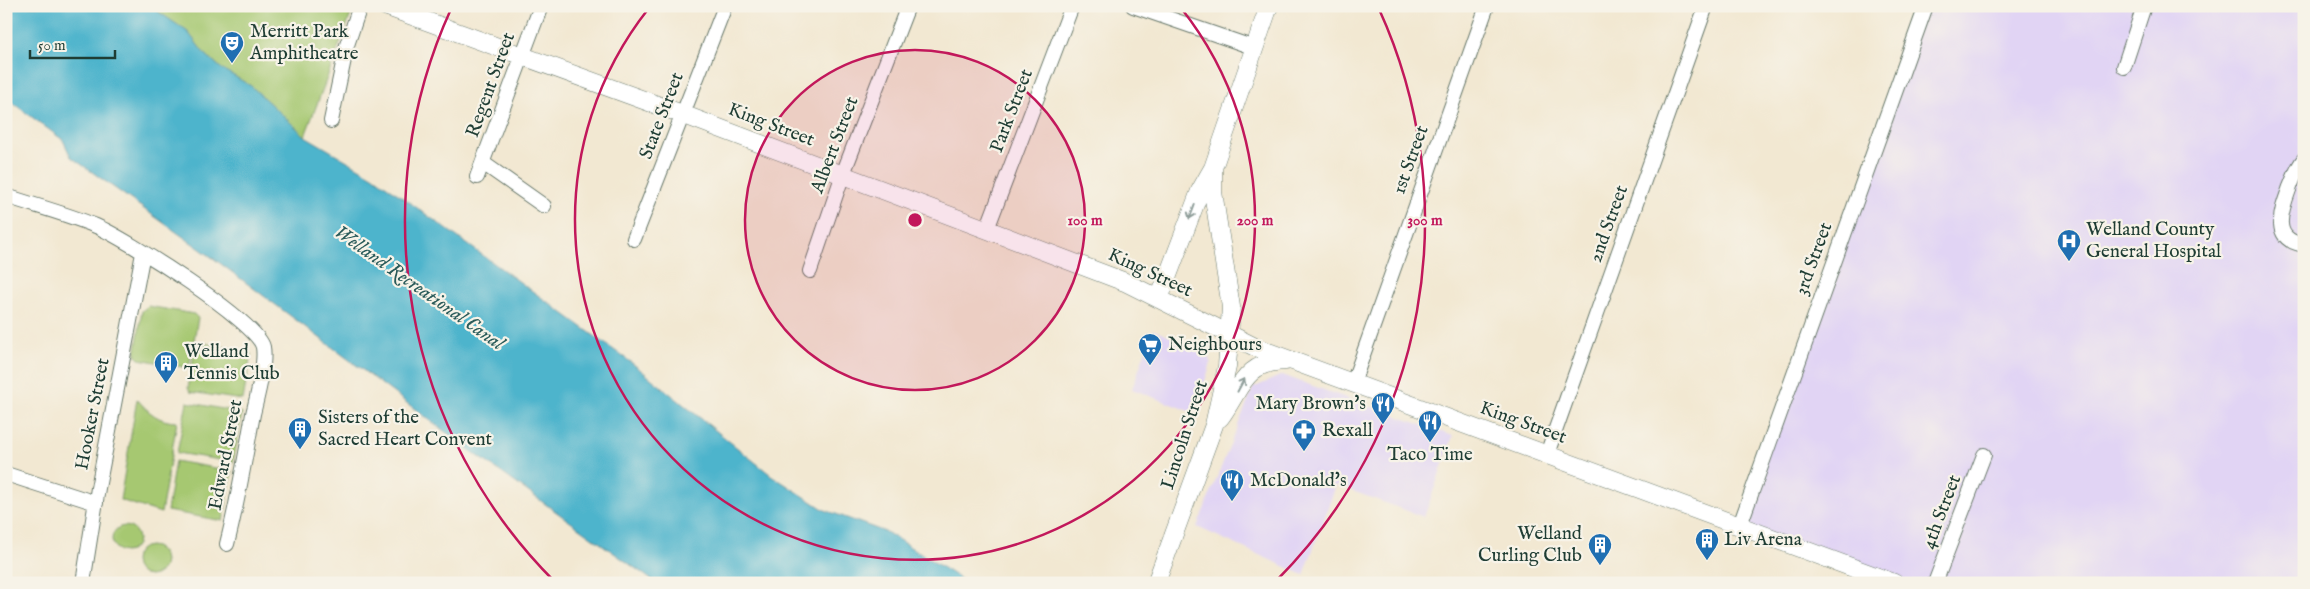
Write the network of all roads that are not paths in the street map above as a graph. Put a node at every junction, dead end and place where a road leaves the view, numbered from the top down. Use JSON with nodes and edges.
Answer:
{"nodes":[{"id":1,"x":360,"y":6,"type":"edge"},
{"id":2,"x":385,"y":6,"type":"edge"},
{"id":3,"x":541,"y":6,"type":"edge"},
{"id":4,"x":725,"y":6,"type":"edge"},
{"id":5,"x":908,"y":6,"type":"edge"},
{"id":6,"x":1072,"y":6,"type":"edge"},
{"id":7,"x":1133,"y":6,"type":"edge"},
{"id":8,"x":1269,"y":6,"type":"edge"},
{"id":9,"x":1487,"y":6,"type":"edge"},
{"id":10,"x":1706,"y":6,"type":"edge"},
{"id":11,"x":1926,"y":6,"type":"edge"},
{"id":12,"x":2144,"y":6,"type":"edge"},
{"id":13,"x":1254,"y":48,"type":"junction"},
{"id":14,"x":522,"y":54,"type":"junction"},
{"id":15,"x":2124,"y":67,"type":"dead end"},
{"id":16,"x":682,"y":114,"type":"junction"},
{"id":17,"x":331,"y":121,"type":"dead end"},
{"id":18,"x":2304,"y":158,"type":"edge"},
{"id":19,"x":483,"y":163,"type":"junction"},
{"id":20,"x":1213,"y":168,"type":"junction"},
{"id":21,"x":843,"y":174,"type":"junction"},
{"id":22,"x":477,"y":177,"type":"dead end"},
{"id":23,"x":6,"y":196,"type":"edge"},
{"id":24,"x":544,"y":206,"type":"dead end"},
{"id":25,"x":987,"y":229,"type":"junction"},
{"id":26,"x":634,"y":240,"type":"dead end"},
{"id":27,"x":2304,"y":245,"type":"edge"},
{"id":28,"x":143,"y":253,"type":"junction"},
{"id":29,"x":810,"y":271,"type":"dead end"},
{"id":30,"x":1159,"y":299,"type":"junction"},
{"id":31,"x":1230,"y":335,"type":"junction"},
{"id":32,"x":1292,"y":361,"type":"junction"},
{"id":33,"x":1353,"y":383,"type":"junction"},
{"id":34,"x":1214,"y":425,"type":"junction"},
{"id":35,"x":1547,"y":454,"type":"junction"},
{"id":36,"x":1984,"y":455,"type":"dead end"},
{"id":37,"x":6,"y":474,"type":"edge"},
{"id":38,"x":96,"y":503,"type":"junction"},
{"id":39,"x":1740,"y":525,"type":"junction"},
{"id":40,"x":227,"y":544,"type":"dead end"},
{"id":41,"x":82,"y":583,"type":"edge"},
{"id":42,"x":1156,"y":583,"type":"edge"},
{"id":43,"x":1894,"y":583,"type":"edge"},
{"id":44,"x":1935,"y":583,"type":"edge"}],
"edges":[{"from":1,"to":17,"type":"street"},
{"from":2,"to":14,"type":"main road","name":"King Street"},
{"from":3,"to":14,"type":"street","name":"Regent Street"},
{"from":4,"to":16,"type":"street","name":"State Street"},
{"from":5,"to":21,"type":"street","name":"Albert Street"},
{"from":6,"to":25,"type":"street","name":"Park Street"},
{"from":7,"to":13,"type":"street"},
{"from":8,"to":13,"type":"main road","name":"Lincoln Street"},
{"from":9,"to":33,"type":"street","name":"1st Street"},
{"from":10,"to":35,"type":"street","name":"2nd Street"},
{"from":11,"to":39,"type":"street","name":"3rd Street"},
{"from":12,"to":15,"type":"street"},
{"from":13,"to":20,"type":"main road","name":"Lincoln Street"},
{"from":14,"to":16,"type":"main road","name":"King Street"},
{"from":14,"to":19,"type":"street","name":"Regent Street"},
{"from":16,"to":21,"type":"main road","name":"King Street"},
{"from":16,"to":26,"type":"street","name":"State Street"},
{"from":18,"to":27,"type":"street"},
{"from":19,"to":22,"type":"street","name":"Regent Street"},
{"from":19,"to":24,"type":"street"},
{"from":20,"to":30,"type":"main road","one_way":true},
{"from":20,"to":31,"type":"main road","name":"Lincoln Street"},
{"from":21,"to":25,"type":"main road","name":"King Street"},
{"from":21,"to":29,"type":"street","name":"Albert Street"},
{"from":23,"to":28,"type":"street","name":"Edward Street"},
{"from":25,"to":30,"type":"main road","name":"King Street"},
{"from":28,"to":38,"type":"street","name":"Hooker Street"},
{"from":28,"to":40,"type":"street","name":"Edward Street"},
{"from":30,"to":31,"type":"main road","name":"King Street"},
{"from":31,"to":32,"type":"main road","name":"King Street"},
{"from":31,"to":34,"type":"main road","name":"Lincoln Street"},
{"from":32,"to":33,"type":"main road","name":"King Street"},
{"from":34,"to":32,"type":"main road","one_way":true},
{"from":33,"to":35,"type":"main road","name":"King Street"},
{"from":34,"to":42,"type":"main road","name":"Lincoln Street"},
{"from":35,"to":39,"type":"main road","name":"King Street"},
{"from":36,"to":44,"type":"street","name":"4th Street"},
{"from":37,"to":38,"type":"street"},
{"from":38,"to":41,"type":"street","name":"Hooker Street"},
{"from":39,"to":43,"type":"main road","name":"King Street"}]}
